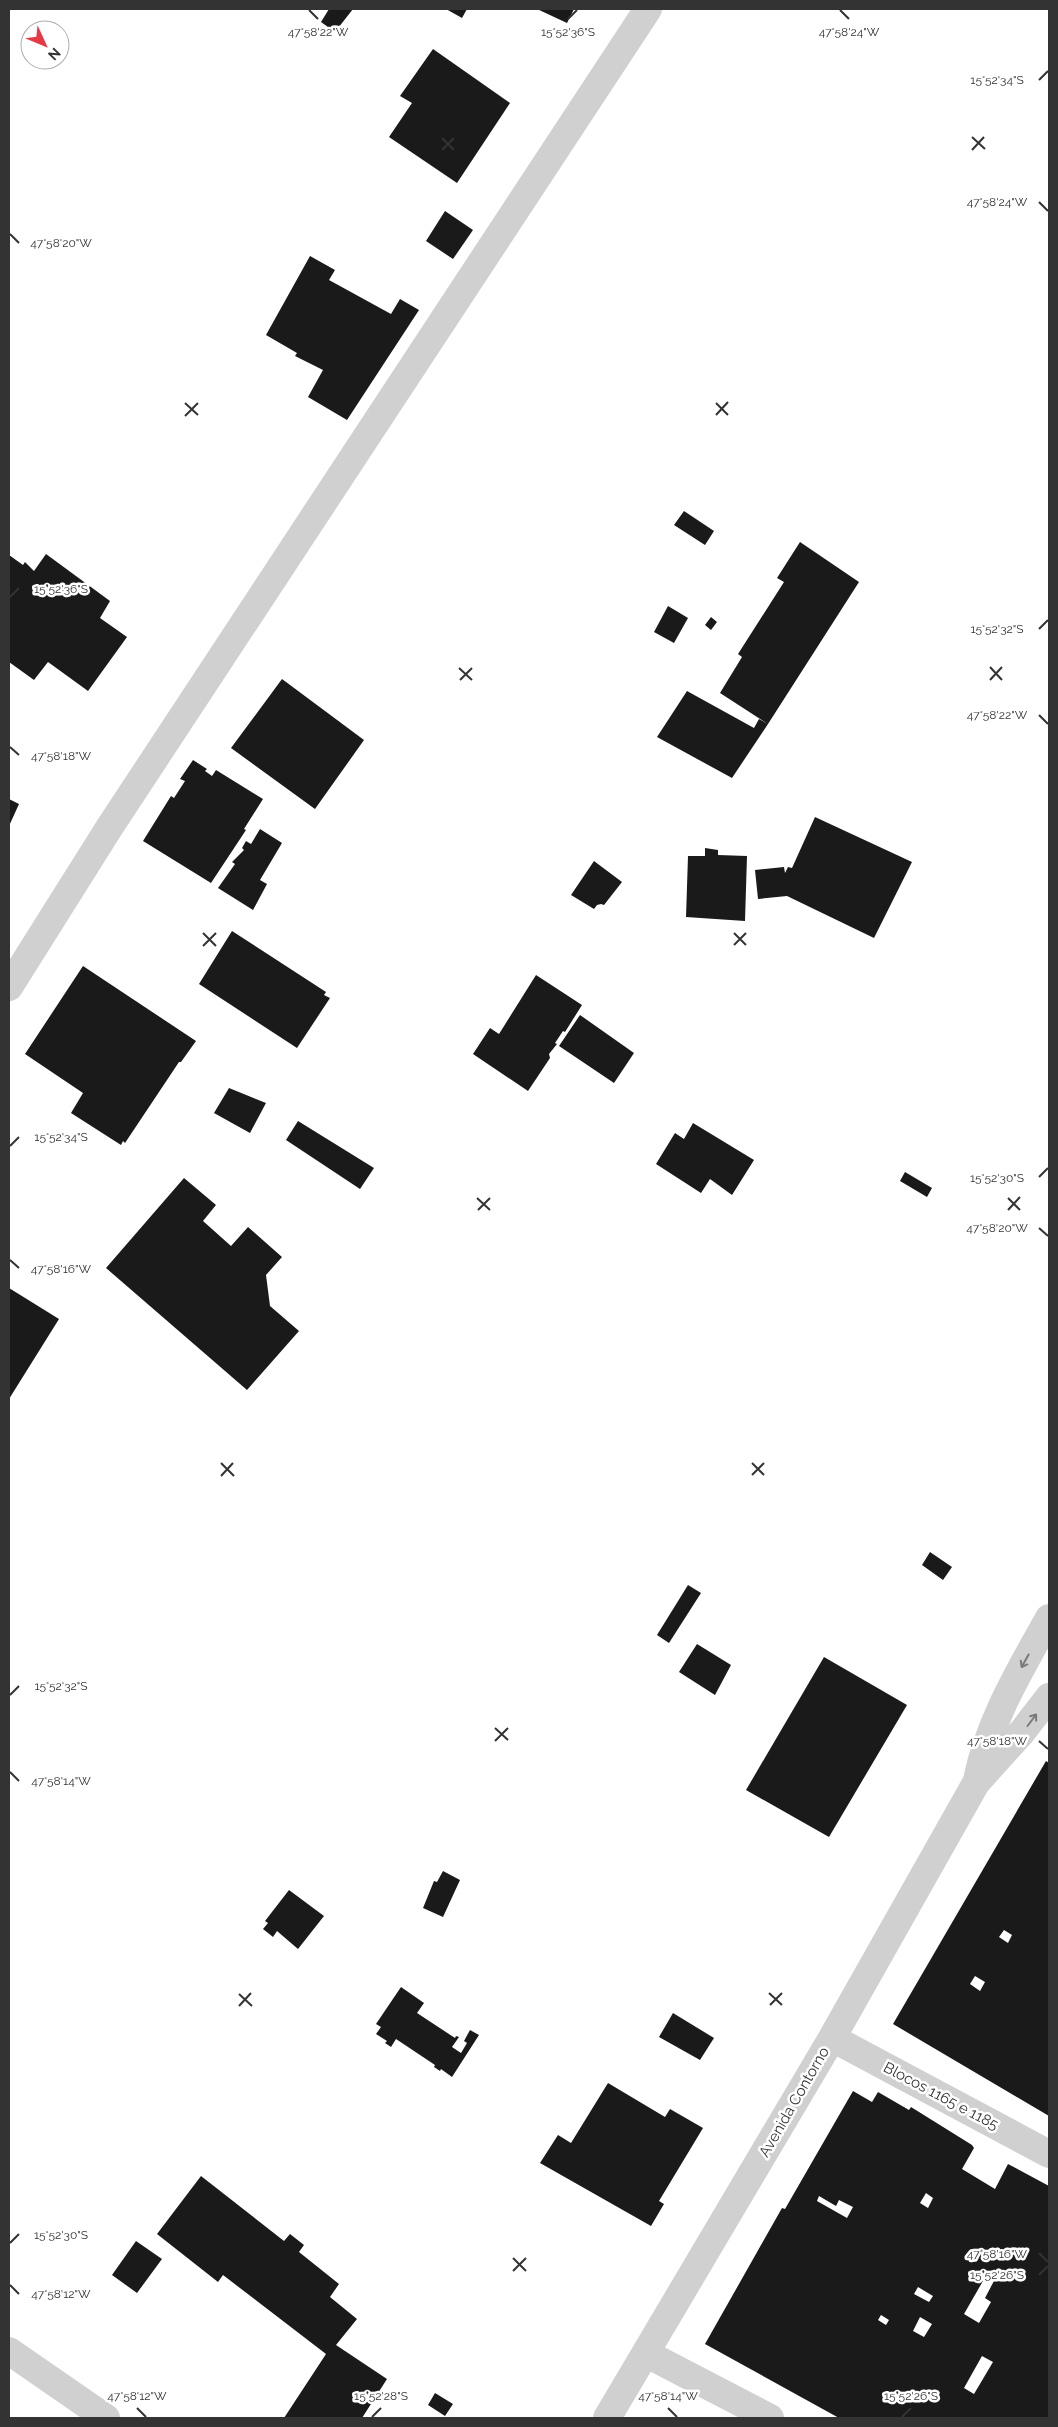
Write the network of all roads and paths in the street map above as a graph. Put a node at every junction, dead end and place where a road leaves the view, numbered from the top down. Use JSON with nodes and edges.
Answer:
{"nodes":[{"id":1,"x":648,"y":9,"type":"edge"},
{"id":2,"x":9,"y":987,"type":"edge"},
{"id":3,"x":1049,"y":1601,"type":"edge"},
{"id":4,"x":1049,"y":1618,"type":"edge"},
{"id":5,"x":1049,"y":1697,"type":"edge"},
{"id":6,"x":976,"y":1783,"type":"junction"},
{"id":7,"x":832,"y":2038,"type":"junction"},
{"id":8,"x":1049,"y":2154,"type":"edge"},
{"id":9,"x":9,"y":2351,"type":"edge"},
{"id":10,"x":647,"y":2354,"type":"junction"},
{"id":11,"x":106,"y":2418,"type":"edge"},
{"id":12,"x":607,"y":2418,"type":"edge"},
{"id":13,"x":770,"y":2418,"type":"edge"}],
"edges":[{"from":1,"to":2,"type":"street"},
{"from":3,"to":4,"type":"street"},
{"from":4,"to":6,"type":"street","name":"Avenida Contorno","one_way":true},
{"from":6,"to":5,"type":"street","name":"Avenida Contorno","one_way":true},
{"from":6,"to":7,"type":"street","name":"Avenida Contorno"},
{"from":7,"to":8,"type":"street","name":"Blocos 1165 e 1185"},
{"from":7,"to":10,"type":"street","name":"Avenida Contorno"},
{"from":9,"to":11,"type":"street"},
{"from":10,"to":12,"type":"street","name":"Avenida Contorno"},
{"from":10,"to":13,"type":"street"}]}
